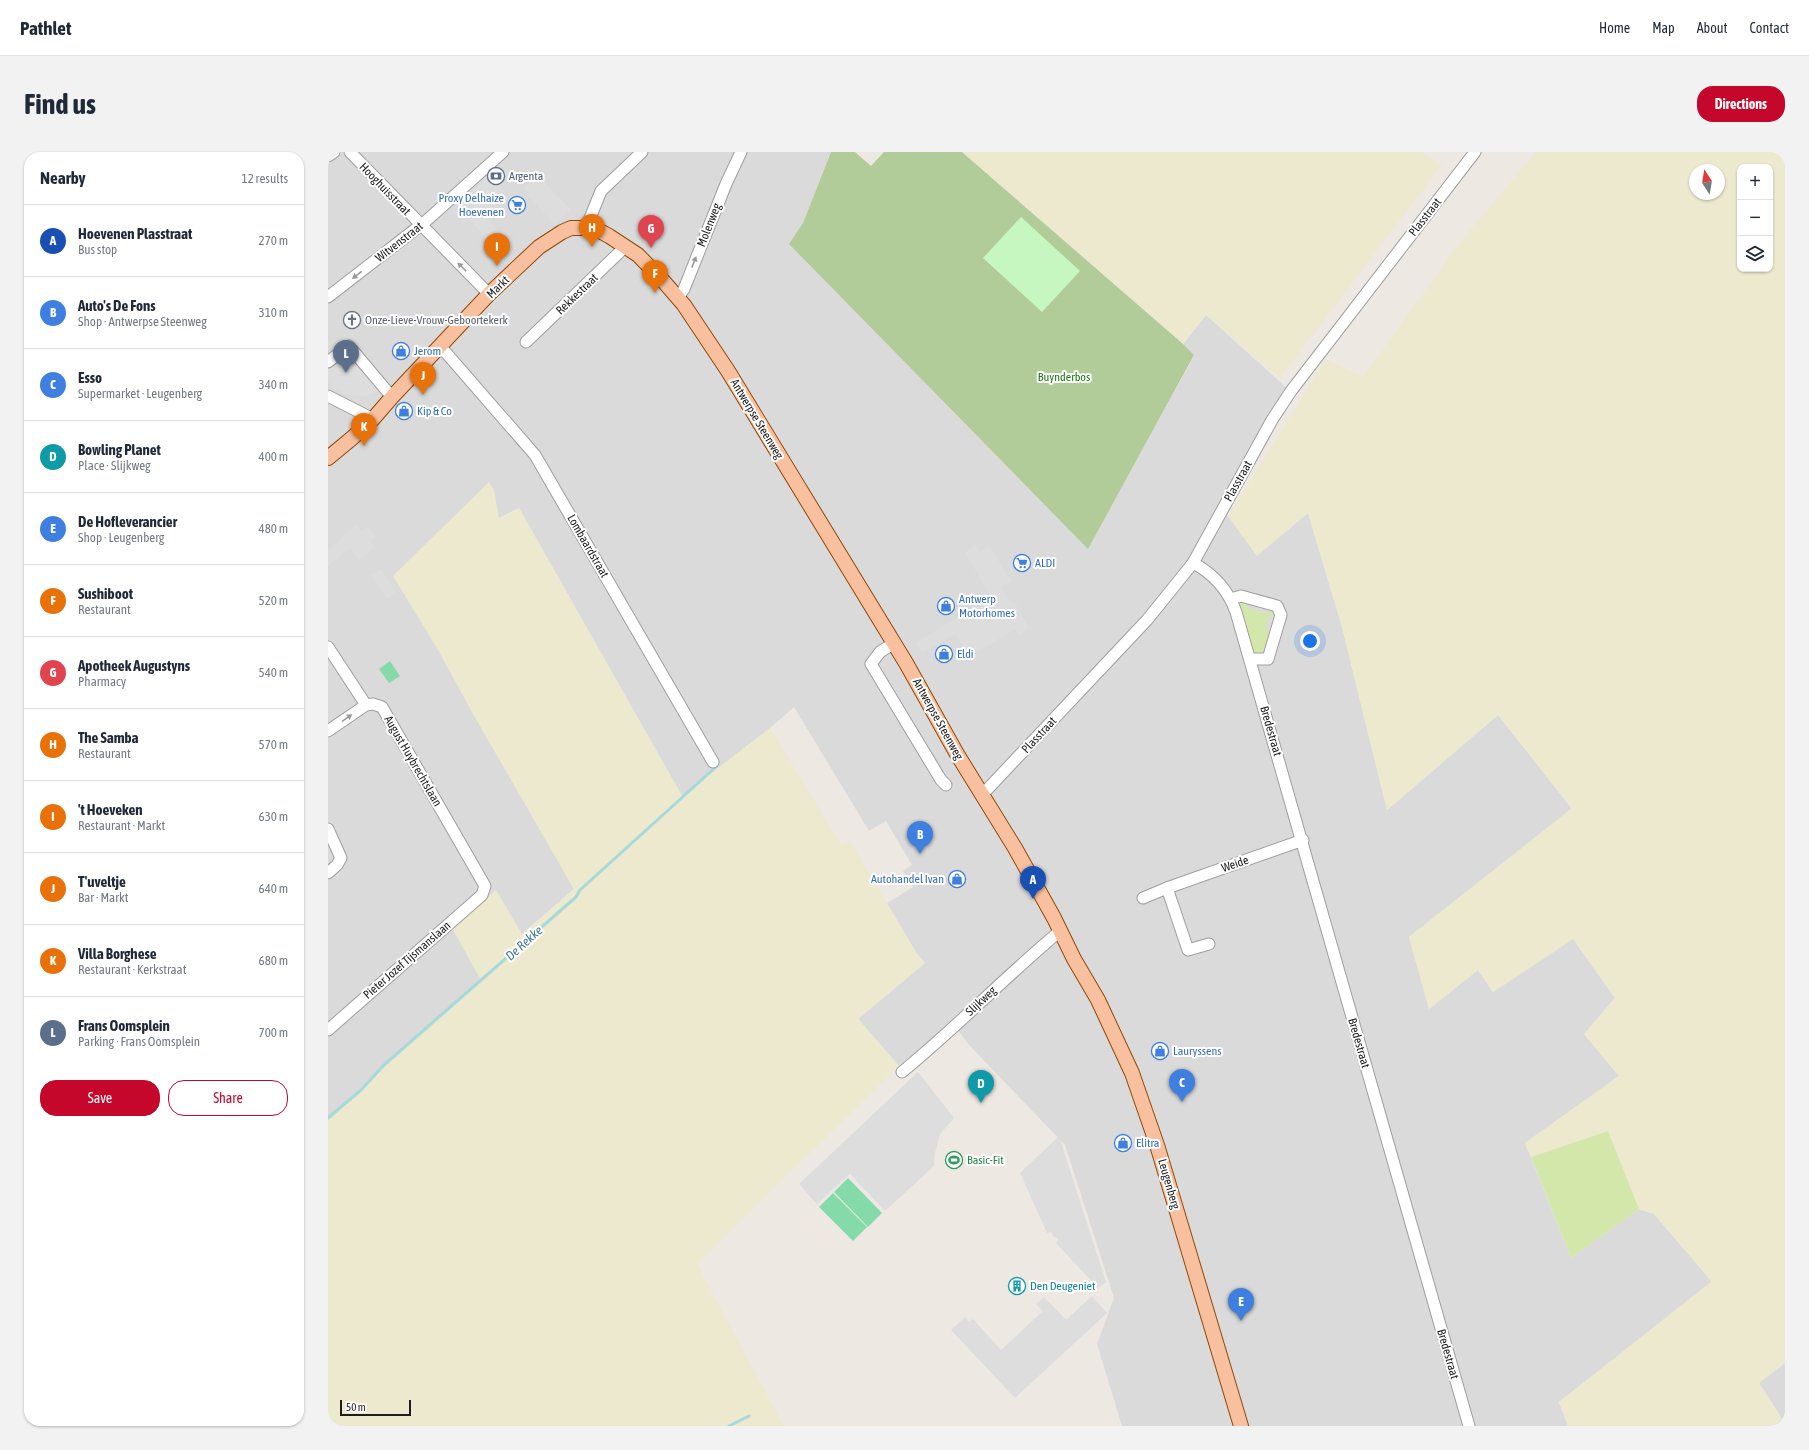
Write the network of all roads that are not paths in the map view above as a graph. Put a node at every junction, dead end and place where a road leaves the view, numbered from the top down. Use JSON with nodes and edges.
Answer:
{"nodes":[{"id":1,"x":334,"y":152,"type":"edge"},
{"id":2,"x":350,"y":152,"type":"edge"},
{"id":3,"x":503,"y":152,"type":"edge"},
{"id":4,"x":642,"y":152,"type":"edge"},
{"id":5,"x":741,"y":152,"type":"edge"},
{"id":6,"x":1475,"y":152,"type":"edge"},
{"id":7,"x":328,"y":156,"type":"edge"},
{"id":8,"x":420,"y":225,"type":"junction"},
{"id":9,"x":586,"y":228,"type":"junction"},
{"id":10,"x":626,"y":246,"type":"junction"},
{"id":11,"x":489,"y":294,"type":"junction"},
{"id":12,"x":328,"y":297,"type":"edge"},
{"id":13,"x":678,"y":298,"type":"junction"},
{"id":14,"x":526,"y":342,"type":"dead end"},
{"id":15,"x":441,"y":346,"type":"junction"},
{"id":16,"x":328,"y":362,"type":"edge"},
{"id":17,"x":328,"y":396,"type":"edge"},
{"id":18,"x":392,"y":397,"type":"junction"},
{"id":19,"x":373,"y":419,"type":"junction"},
{"id":20,"x":328,"y":458,"type":"edge"},
{"id":21,"x":1193,"y":563,"type":"junction"},
{"id":22,"x":1231,"y":598,"type":"junction"},
{"id":23,"x":894,"y":643,"type":"junction"},
{"id":24,"x":328,"y":647,"type":"edge"},
{"id":25,"x":1250,"y":659,"type":"junction"},
{"id":26,"x":366,"y":705,"type":"junction"},
{"id":27,"x":328,"y":731,"type":"edge"},
{"id":28,"x":713,"y":762,"type":"dead end"},
{"id":29,"x":946,"y":785,"type":"dead end"},
{"id":30,"x":982,"y":795,"type":"junction"},
{"id":31,"x":328,"y":829,"type":"edge"},
{"id":32,"x":1303,"y":840,"type":"junction"},
{"id":33,"x":328,"y":873,"type":"edge"},
{"id":34,"x":1167,"y":888,"type":"junction"},
{"id":35,"x":485,"y":890,"type":"joint"},
{"id":36,"x":1143,"y":898,"type":"dead end"},
{"id":37,"x":1060,"y":931,"type":"junction"},
{"id":38,"x":1208,"y":944,"type":"dead end"},
{"id":39,"x":328,"y":1030,"type":"edge"},
{"id":40,"x":902,"y":1072,"type":"dead end"},
{"id":41,"x":1241,"y":1426,"type":"edge"},
{"id":42,"x":1469,"y":1426,"type":"edge"}],
"edges":[{"from":1,"to":7,"type":"street"},
{"from":2,"to":8,"type":"street","name":"Hooghuisstraat"},
{"from":3,"to":8,"type":"street","name":"Witvenstraat"},
{"from":4,"to":9,"type":"street"},
{"from":13,"to":5,"type":"street","name":"Molenweg","one_way":true},
{"from":6,"to":21,"type":"street","name":"Plasstraat"},
{"from":11,"to":8,"type":"street","name":"Hooghuisstraat","one_way":true},
{"from":8,"to":12,"type":"street","name":"Witvenstraat","one_way":true},
{"from":9,"to":10,"type":"main road","name":"Antwerpse Steenweg"},
{"from":9,"to":11,"type":"main road","name":"Markt"},
{"from":10,"to":13,"type":"main road","name":"Antwerpse Steenweg"},
{"from":10,"to":14,"type":"street","name":"Rekkestraat"},
{"from":11,"to":15,"type":"main road","name":"Markt"},
{"from":13,"to":23,"type":"main road","name":"Antwerpse Steenweg"},
{"from":15,"to":18,"type":"main road","name":"Markt"},
{"from":15,"to":28,"type":"street","name":"Lombaardstraat"},
{"from":16,"to":18,"type":"street"},
{"from":17,"to":19,"type":"street"},
{"from":18,"to":19,"type":"main road","name":"Markt"},
{"from":19,"to":20,"type":"main road","name":"Markt"},
{"from":21,"to":22,"type":"street","name":"Bredestraat"},
{"from":21,"to":30,"type":"street","name":"Plasstraat"},
{"from":22,"to":25,"type":"street","name":"Bredestraat"},
{"from":22,"to":25,"type":"street"},
{"from":23,"to":29,"type":"street"},
{"from":23,"to":30,"type":"main road","name":"Antwerpse Steenweg"},
{"from":24,"to":26,"type":"street"},
{"from":25,"to":32,"type":"street","name":"Bredestraat"},
{"from":27,"to":26,"type":"street","one_way":true},
{"from":26,"to":35,"type":"street","name":"August Huybrechtslaan"},
{"from":30,"to":37,"type":"main road","name":"Antwerpse Steenweg"},
{"from":31,"to":33,"type":"street"},
{"from":32,"to":34,"type":"street","name":"Weide"},
{"from":32,"to":42,"type":"street","name":"Bredestraat"},
{"from":34,"to":36,"type":"street","name":"Weide"},
{"from":34,"to":38,"type":"street"},
{"from":35,"to":39,"type":"street","name":"Pieter Jozef Tijsmanslaan"},
{"from":37,"to":40,"type":"street","name":"Slijkweg"},
{"from":37,"to":41,"type":"main road","name":"Leugenberg"}]}
